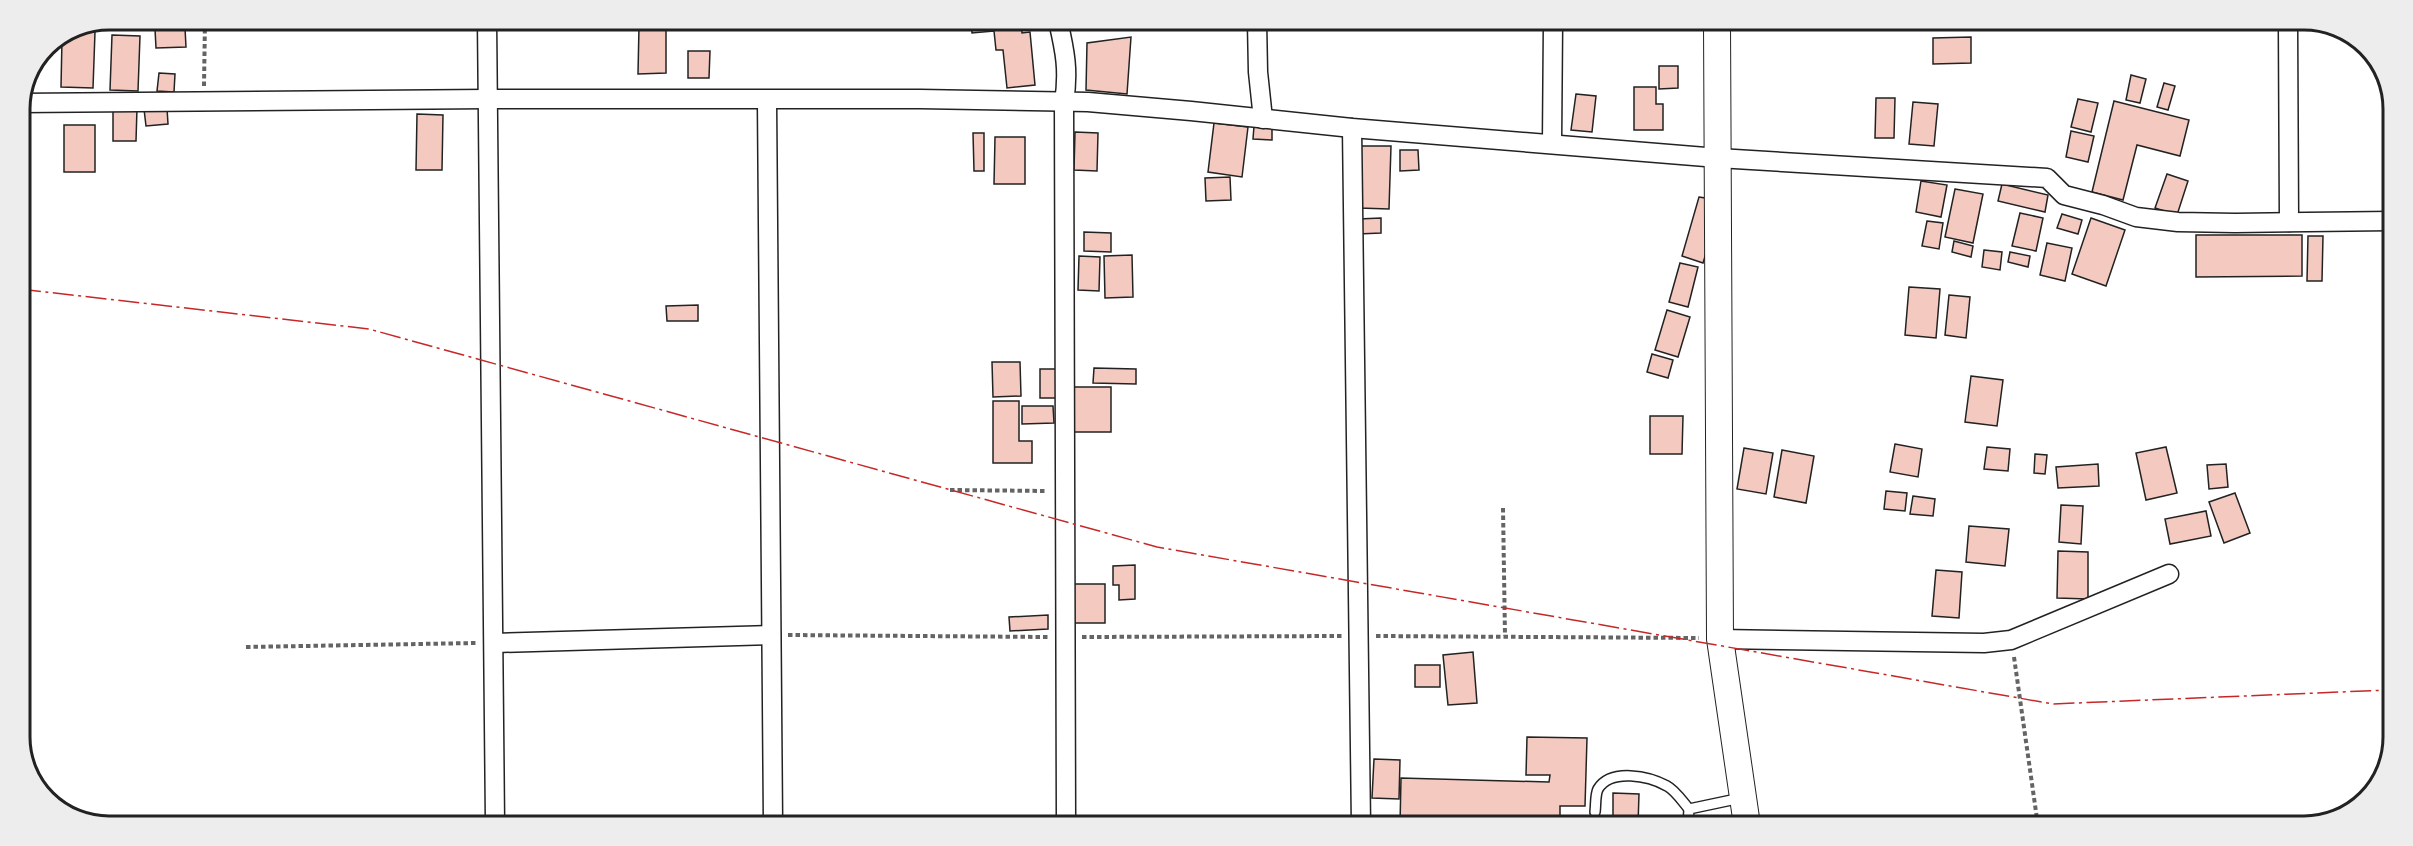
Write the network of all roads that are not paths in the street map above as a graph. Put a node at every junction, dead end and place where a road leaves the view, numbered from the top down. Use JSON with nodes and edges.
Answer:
{"nodes":[{"id":1,"x":487,"y":30,"type":"edge"},
{"id":2,"x":1060,"y":30,"type":"edge"},
{"id":3,"x":1257,"y":30,"type":"edge"},
{"id":4,"x":1553,"y":30,"type":"edge"},
{"id":5,"x":1717,"y":30,"type":"edge"},
{"id":6,"x":2288,"y":30,"type":"edge"},
{"id":7,"x":488,"y":99,"type":"junction"},
{"id":8,"x":767,"y":100,"type":"junction"},
{"id":9,"x":1064,"y":102,"type":"junction"},
{"id":10,"x":31,"y":103,"type":"edge"},
{"id":11,"x":1263,"y":118,"type":"junction"},
{"id":12,"x":1352,"y":128,"type":"junction"},
{"id":13,"x":1552,"y":143,"type":"junction"},
{"id":14,"x":1718,"y":158,"type":"junction"},
{"id":15,"x":2383,"y":221,"type":"edge"},
{"id":16,"x":2289,"y":222,"type":"junction"},
{"id":17,"x":2169,"y":574,"type":"dead end"},
{"id":18,"x":771,"y":635,"type":"junction"},
{"id":19,"x":1720,"y":639,"type":"junction"},
{"id":20,"x":495,"y":643,"type":"junction"},
{"id":21,"x":1743,"y":798,"type":"junction"},
{"id":22,"x":1689,"y":809,"type":"junction"},
{"id":23,"x":1595,"y":812,"type":"dead end"},
{"id":24,"x":495,"y":816,"type":"edge"},
{"id":25,"x":772,"y":816,"type":"edge"},
{"id":26,"x":1066,"y":816,"type":"edge"},
{"id":27,"x":1361,"y":816,"type":"edge"},
{"id":28,"x":1689,"y":816,"type":"edge"},
{"id":29,"x":1746,"y":816,"type":"edge"}],
"edges":[{"from":1,"to":7,"type":"street"},
{"from":2,"to":9,"type":"street"},
{"from":3,"to":11,"type":"street"},
{"from":4,"to":13,"type":"street"},
{"from":5,"to":14,"type":"street"},
{"from":6,"to":16,"type":"street"},
{"from":7,"to":8,"type":"street"},
{"from":7,"to":10,"type":"street"},
{"from":7,"to":20,"type":"street"},
{"from":8,"to":9,"type":"street"},
{"from":8,"to":18,"type":"street"},
{"from":9,"to":11,"type":"street"},
{"from":9,"to":26,"type":"street"},
{"from":11,"to":12,"type":"street"},
{"from":12,"to":13,"type":"street"},
{"from":12,"to":27,"type":"street"},
{"from":13,"to":14,"type":"street"},
{"from":14,"to":16,"type":"street"},
{"from":14,"to":19,"type":"street"},
{"from":15,"to":16,"type":"street"},
{"from":17,"to":19,"type":"street"},
{"from":18,"to":20,"type":"street"},
{"from":18,"to":25,"type":"street"},
{"from":19,"to":21,"type":"street"},
{"from":20,"to":24,"type":"street"},
{"from":21,"to":22,"type":"lane"},
{"from":21,"to":29,"type":"street"},
{"from":22,"to":23,"type":"lane"},
{"from":22,"to":28,"type":"lane"}]}
